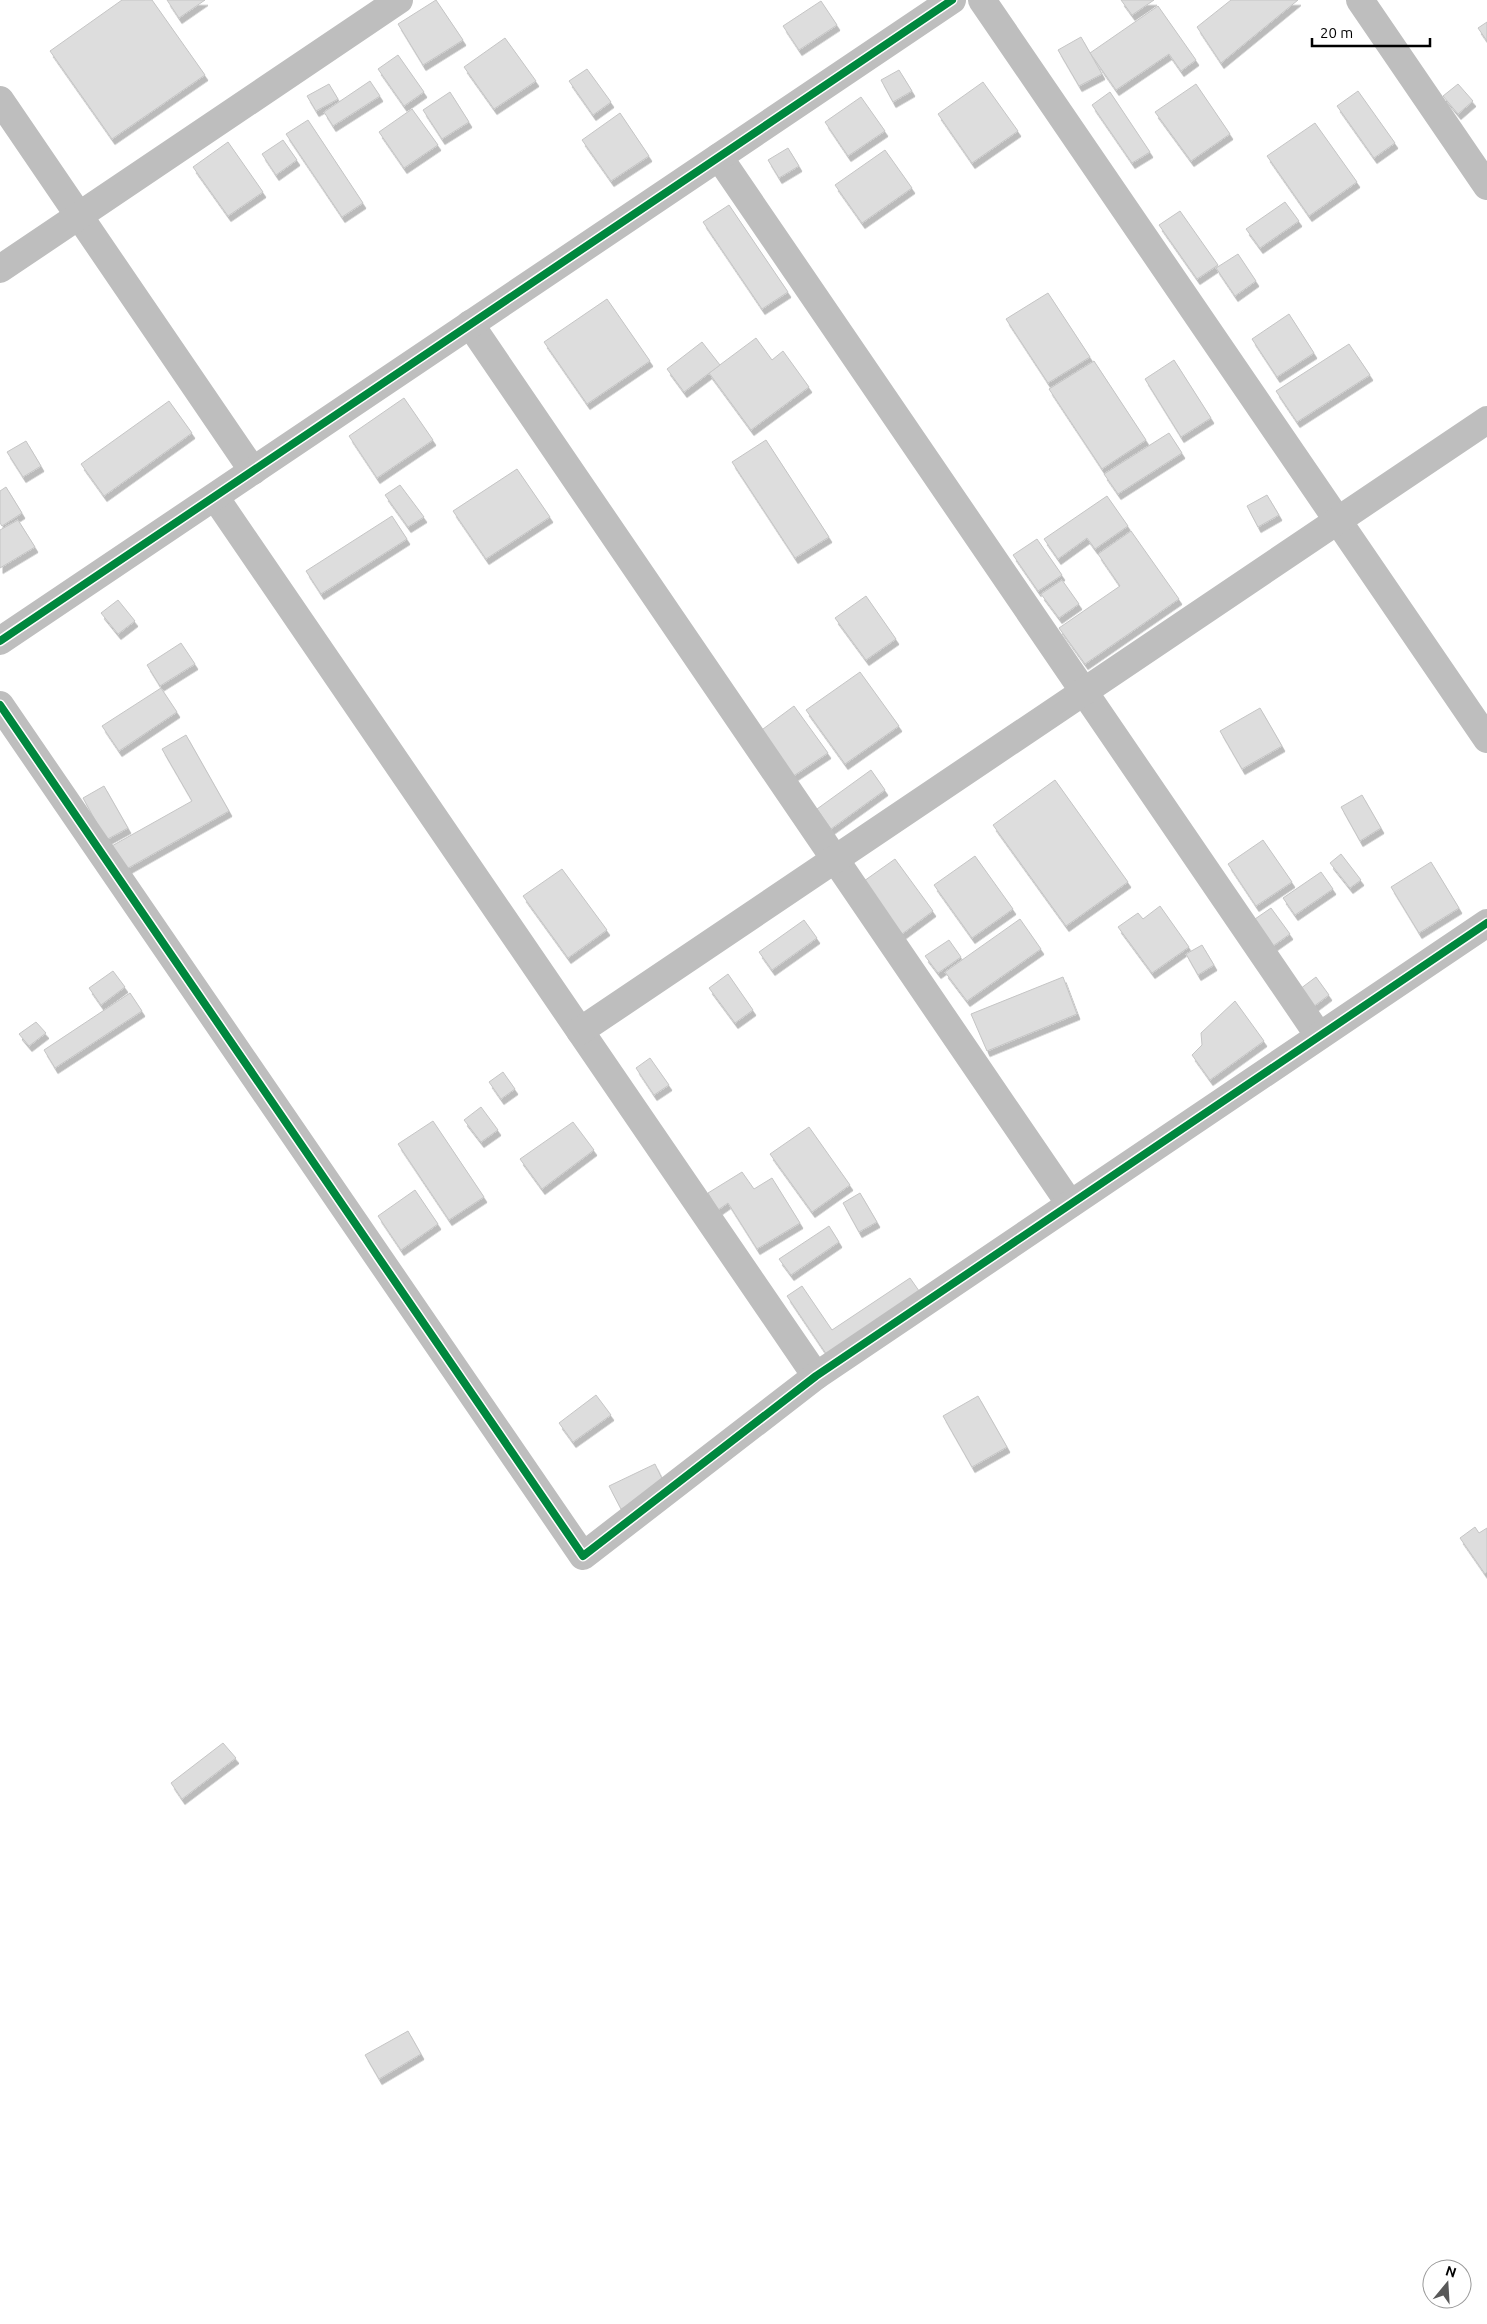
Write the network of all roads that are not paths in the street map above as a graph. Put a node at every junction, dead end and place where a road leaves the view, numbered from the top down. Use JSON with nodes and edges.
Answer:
{"nodes":[{"id":1,"x":399,"y":0,"type":"edge"},
{"id":2,"x":952,"y":0,"type":"edge"},
{"id":3,"x":982,"y":0,"type":"edge"},
{"id":4,"x":1360,"y":0,"type":"edge"},
{"id":5,"x":0,"y":100,"type":"edge"},
{"id":6,"x":719,"y":157,"type":"junction"},
{"id":7,"x":1487,"y":186,"type":"edge"},
{"id":8,"x":80,"y":216,"type":"junction"},
{"id":9,"x":0,"y":269,"type":"edge"},
{"id":10,"x":470,"y":324,"type":"junction"},
{"id":11,"x":1487,"y":420,"type":"edge"},
{"id":12,"x":253,"y":471,"type":"junction"},
{"id":13,"x":215,"y":496,"type":"junction"},
{"id":14,"x":1338,"y":520,"type":"junction"},
{"id":15,"x":0,"y":641,"type":"edge"},
{"id":16,"x":1084,"y":692,"type":"junction"},
{"id":17,"x":0,"y":705,"type":"edge"},
{"id":18,"x":1487,"y":739,"type":"edge"},
{"id":19,"x":835,"y":859,"type":"junction"},
{"id":20,"x":1487,"y":923,"type":"edge"},
{"id":21,"x":580,"y":1031,"type":"junction"},
{"id":22,"x":1319,"y":1036,"type":"junction"},
{"id":23,"x":1070,"y":1204,"type":"junction"},
{"id":24,"x":816,"y":1376,"type":"junction"}],
"edges":[{"from":1,"to":8,"type":"street"},
{"from":2,"to":6,"type":"street"},
{"from":3,"to":14,"type":"street"},
{"from":4,"to":7,"type":"street"},
{"from":5,"to":8,"type":"street"},
{"from":6,"to":10,"type":"street"},
{"from":6,"to":16,"type":"street"},
{"from":8,"to":9,"type":"street"},
{"from":8,"to":12,"type":"street"},
{"from":10,"to":12,"type":"street"},
{"from":10,"to":19,"type":"street"},
{"from":11,"to":14,"type":"street"},
{"from":12,"to":13,"type":"street"},
{"from":13,"to":15,"type":"street"},
{"from":13,"to":21,"type":"street"},
{"from":14,"to":16,"type":"street"},
{"from":14,"to":18,"type":"street"},
{"from":16,"to":19,"type":"street"},
{"from":16,"to":22,"type":"street"},
{"from":17,"to":24,"type":"street"},
{"from":19,"to":21,"type":"street"},
{"from":19,"to":23,"type":"street"},
{"from":20,"to":22,"type":"street"},
{"from":21,"to":24,"type":"street"},
{"from":22,"to":23,"type":"street"},
{"from":23,"to":24,"type":"street"}]}
